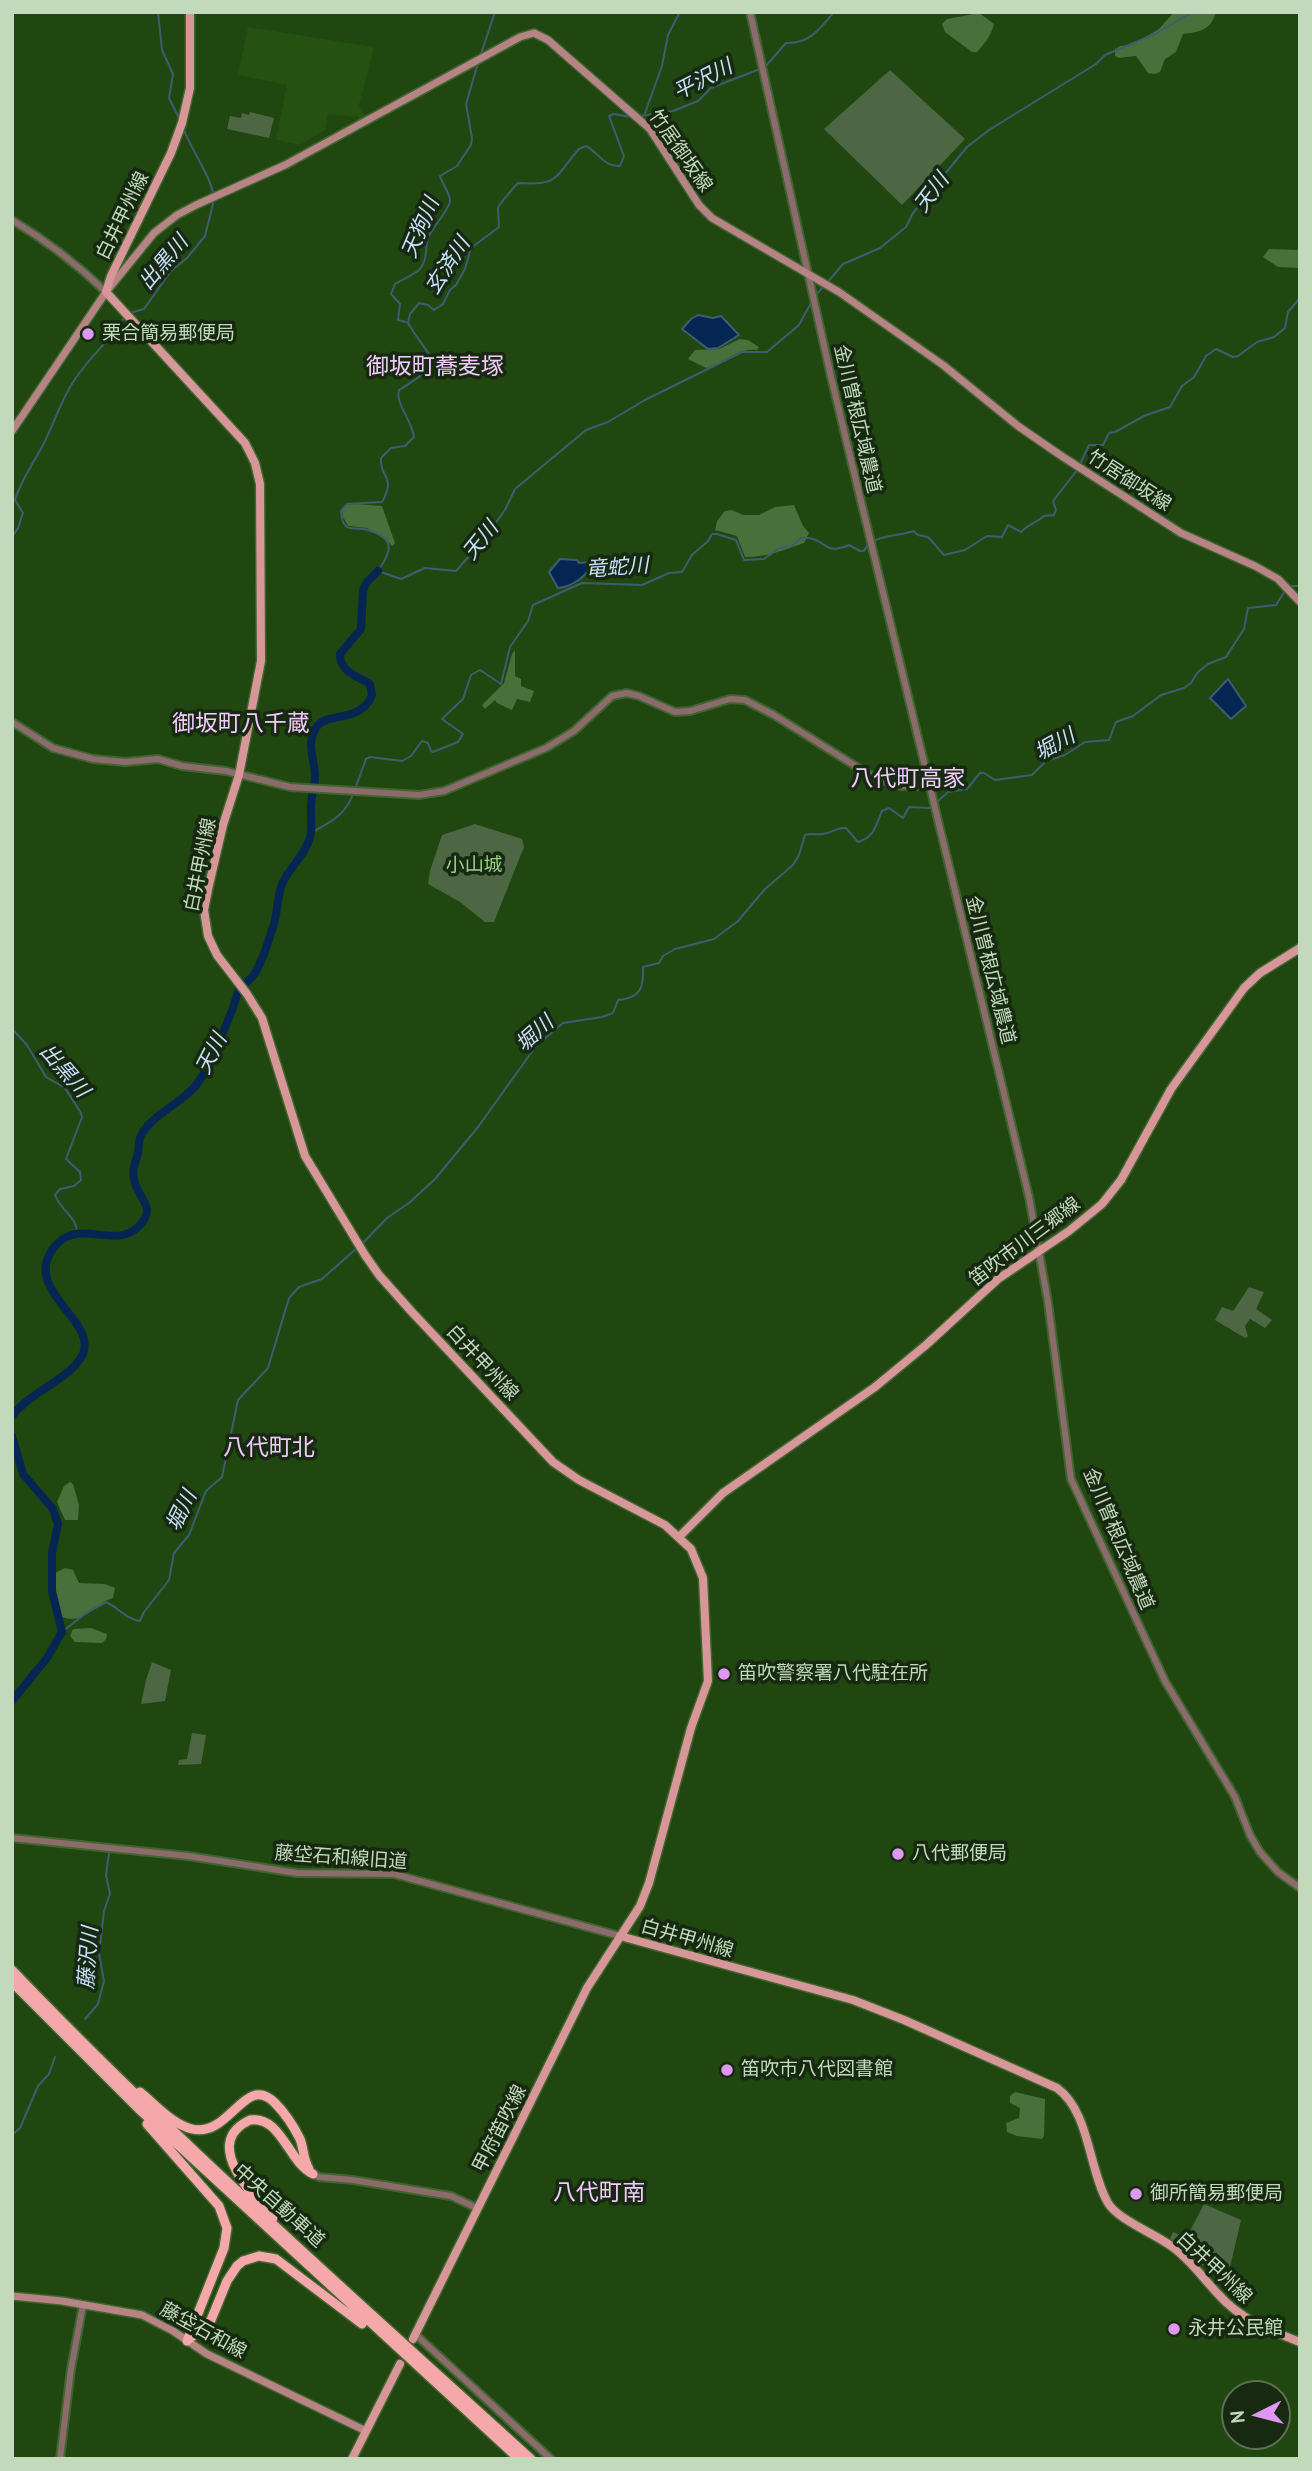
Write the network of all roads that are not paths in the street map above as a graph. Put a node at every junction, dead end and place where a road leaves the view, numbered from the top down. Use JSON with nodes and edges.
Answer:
{"nodes":[{"id":1,"x":190,"y":12,"type":"edge"},
{"id":2,"x":750,"y":12,"type":"edge"},
{"id":3,"x":12,"y":220,"type":"edge"},
{"id":4,"x":808,"y":274,"type":"junction"},
{"id":5,"x":106,"y":292,"type":"junction"},
{"id":6,"x":12,"y":431,"type":"edge"},
{"id":7,"x":1300,"y":602,"type":"edge"},
{"id":8,"x":12,"y":722,"type":"edge"},
{"id":9,"x":239,"y":775,"type":"junction"},
{"id":10,"x":929,"y":786,"type":"junction"},
{"id":11,"x":1300,"y":947,"type":"edge"},
{"id":12,"x":1038,"y":1251,"type":"junction"},
{"id":13,"x":679,"y":1537,"type":"junction"},
{"id":14,"x":12,"y":1838,"type":"edge"},
{"id":15,"x":1300,"y":1888,"type":"edge"},
{"id":16,"x":620,"y":1936,"type":"junction"},
{"id":17,"x":12,"y":1970,"type":"edge"},
{"id":18,"x":12,"y":1982,"type":"edge"},
{"id":19,"x":75,"y":2047,"type":"junction"},
{"id":20,"x":97,"y":2058,"type":"junction"},
{"id":21,"x":313,"y":2174,"type":"junction"},
{"id":22,"x":477,"y":2208,"type":"junction"},
{"id":23,"x":12,"y":2296,"type":"edge"},
{"id":24,"x":83,"y":2305,"type":"junction"},
{"id":25,"x":367,"y":2310,"type":"junction"},
{"id":26,"x":414,"y":2336,"type":"joint"},
{"id":27,"x":187,"y":2341,"type":"junction"},
{"id":28,"x":1300,"y":2342,"type":"edge"},
{"id":29,"x":400,"y":2364,"type":"dead end"},
{"id":30,"x":419,"y":2368,"type":"junction"},
{"id":31,"x":366,"y":2431,"type":"junction"},
{"id":32,"x":60,"y":2459,"type":"edge"},
{"id":33,"x":352,"y":2459,"type":"edge"},
{"id":34,"x":519,"y":2459,"type":"edge"},
{"id":35,"x":531,"y":2459,"type":"edge"},
{"id":36,"x":551,"y":2459,"type":"edge"}],
"edges":[{"from":1,"to":5,"type":"main road","name":"白井甲州線"},
{"from":2,"to":4,"type":"street","name":"金川曽根広域農道"},
{"from":3,"to":5,"type":"street"},
{"from":4,"to":5,"type":"main road","name":"竹居御坂線"},
{"from":4,"to":7,"type":"main road","name":"竹居御坂線"},
{"from":4,"to":10,"type":"street","name":"金川曽根広域農道"},
{"from":5,"to":6,"type":"main road","name":"竹居御坂線"},
{"from":5,"to":9,"type":"main road","name":"白井甲州線"},
{"from":8,"to":9,"type":"street"},
{"from":9,"to":10,"type":"street"},
{"from":9,"to":13,"type":"main road","name":"白井甲州線"},
{"from":10,"to":12,"type":"street","name":"金川曽根広域農道"},
{"from":11,"to":12,"type":"main road","name":"笛吹市川三郷線"},
{"from":12,"to":13,"type":"main road","name":"笛吹市川三郷線"},
{"from":12,"to":15,"type":"street","name":"金川曽根広域農道"},
{"from":13,"to":16,"type":"main road","name":"白井甲州線"},
{"from":14,"to":16,"type":"street","name":"藤垈石和線旧道"},
{"from":16,"to":22,"type":"main road","name":"甲府笛吹線"},
{"from":16,"to":28,"type":"main road","name":"白井甲州線"},
{"from":17,"to":20,"type":"highway","name":"中央自動車道"},
{"from":18,"to":19,"type":"highway","name":"中央自動車道"},
{"from":19,"to":27,"type":"highway"},
{"from":19,"to":30,"type":"highway","name":"中央自動車道"},
{"from":20,"to":21,"type":"highway"},
{"from":20,"to":25,"type":"highway","name":"中央自動車道"},
{"from":21,"to":22,"type":"street"},
{"from":21,"to":25,"type":"highway"},
{"from":22,"to":26,"type":"main road","name":"甲府笛吹線"},
{"from":23,"to":24,"type":"main road","name":"藤垈石和線"},
{"from":24,"to":27,"type":"main road","name":"藤垈石和線"},
{"from":24,"to":32,"type":"street"},
{"from":25,"to":35,"type":"highway","name":"中央自動車道"},
{"from":26,"to":36,"type":"street"},
{"from":27,"to":30,"type":"highway"},
{"from":27,"to":31,"type":"main road","name":"藤垈石和線"},
{"from":29,"to":31,"type":"main road"},
{"from":30,"to":34,"type":"highway","name":"中央自動車道"},
{"from":31,"to":33,"type":"main road"}]}
